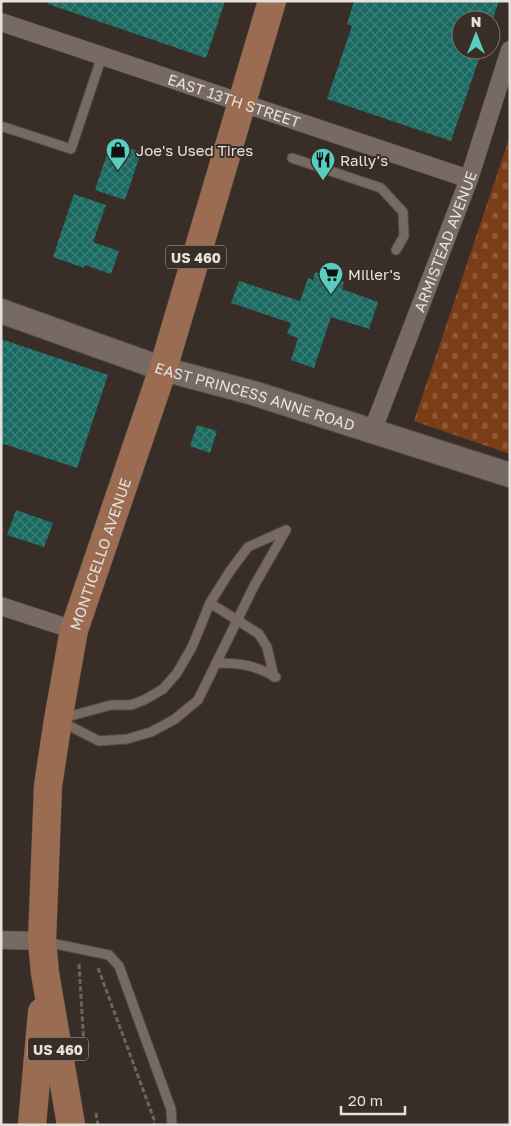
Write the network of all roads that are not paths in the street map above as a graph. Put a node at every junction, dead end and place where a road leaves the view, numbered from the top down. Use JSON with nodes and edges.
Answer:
{"nodes":[{"id":1,"x":272,"y":1,"type":"edge"},
{"id":2,"x":1,"y":22,"type":"edge"},
{"id":3,"x":510,"y":50,"type":"edge"},
{"id":4,"x":102,"y":56,"type":"junction"},
{"id":5,"x":241,"y":102,"type":"junction"},
{"id":6,"x":4,"y":127,"type":"dead end"},
{"id":7,"x":292,"y":158,"type":"dead end"},
{"id":8,"x":469,"y":179,"type":"junction"},
{"id":9,"x":396,"y":250,"type":"dead end"},
{"id":10,"x":1,"y":311,"type":"edge"},
{"id":11,"x":163,"y":369,"type":"junction"},
{"id":12,"x":372,"y":432,"type":"junction"},
{"id":13,"x":510,"y":475,"type":"edge"},
{"id":14,"x":210,"y":603,"type":"junction"},
{"id":15,"x":1,"y":606,"type":"edge"},
{"id":16,"x":237,"y":621,"type":"junction"},
{"id":17,"x":74,"y":630,"type":"junction"},
{"id":18,"x":216,"y":663,"type":"junction"},
{"id":19,"x":58,"y":720,"type":"junction"},
{"id":20,"x":1,"y":940,"type":"edge"},
{"id":21,"x":42,"y":941,"type":"junction"},
{"id":22,"x":45,"y":973,"type":"junction"},
{"id":23,"x":32,"y":1125,"type":"edge"},
{"id":24,"x":71,"y":1125,"type":"edge"},
{"id":25,"x":172,"y":1125,"type":"edge"}],
"edges":[{"from":1,"to":5,"type":"main road","name":"MONTICELLO AVENUE","number":"US 460"},
{"from":2,"to":4,"type":"street","name":"EAST 13TH STREET"},
{"from":3,"to":8,"type":"street","name":"ARMISTEAD AVENUE"},
{"from":4,"to":5,"type":"street","name":"EAST 13TH STREET"},
{"from":4,"to":6,"type":"lane"},
{"from":5,"to":8,"type":"street","name":"EAST 13TH STREET"},
{"from":5,"to":11,"type":"main road","name":"MONTICELLO AVENUE","number":"US 460"},
{"from":7,"to":9,"type":"lane"},
{"from":8,"to":12,"type":"street","name":"ARMISTEAD AVENUE"},
{"from":10,"to":11,"type":"main road","name":"EAST PRINCESS ANNE ROAD"},
{"from":11,"to":12,"type":"main road","name":"EAST PRINCESS ANNE ROAD"},
{"from":11,"to":17,"type":"main road","name":"MONTICELLO AVENUE","number":"US 460"},
{"from":12,"to":13,"type":"main road","name":"EAST PRINCESS ANNE ROAD"},
{"from":14,"to":16,"type":"lane"},
{"from":14,"to":16,"type":"lane"},
{"from":14,"to":19,"type":"lane"},
{"from":15,"to":17,"type":"street"},
{"from":16,"to":18,"type":"lane"},
{"from":16,"to":18,"type":"lane"},
{"from":17,"to":19,"type":"main road","name":"MONTICELLO AVENUE","number":"US 460"},
{"from":18,"to":19,"type":"lane"},
{"from":19,"to":21,"type":"main road","name":"MONTICELLO AVENUE","number":"US 460"},
{"from":20,"to":21,"type":"street"},
{"from":21,"to":22,"type":"main road","name":"MONTICELLO AVENUE","number":"US 460"},
{"from":21,"to":25,"type":"lane"},
{"from":22,"to":23,"type":"main road"},
{"from":22,"to":24,"type":"main road","name":"MONTICELLO AVENUE","number":"US 460"}]}
